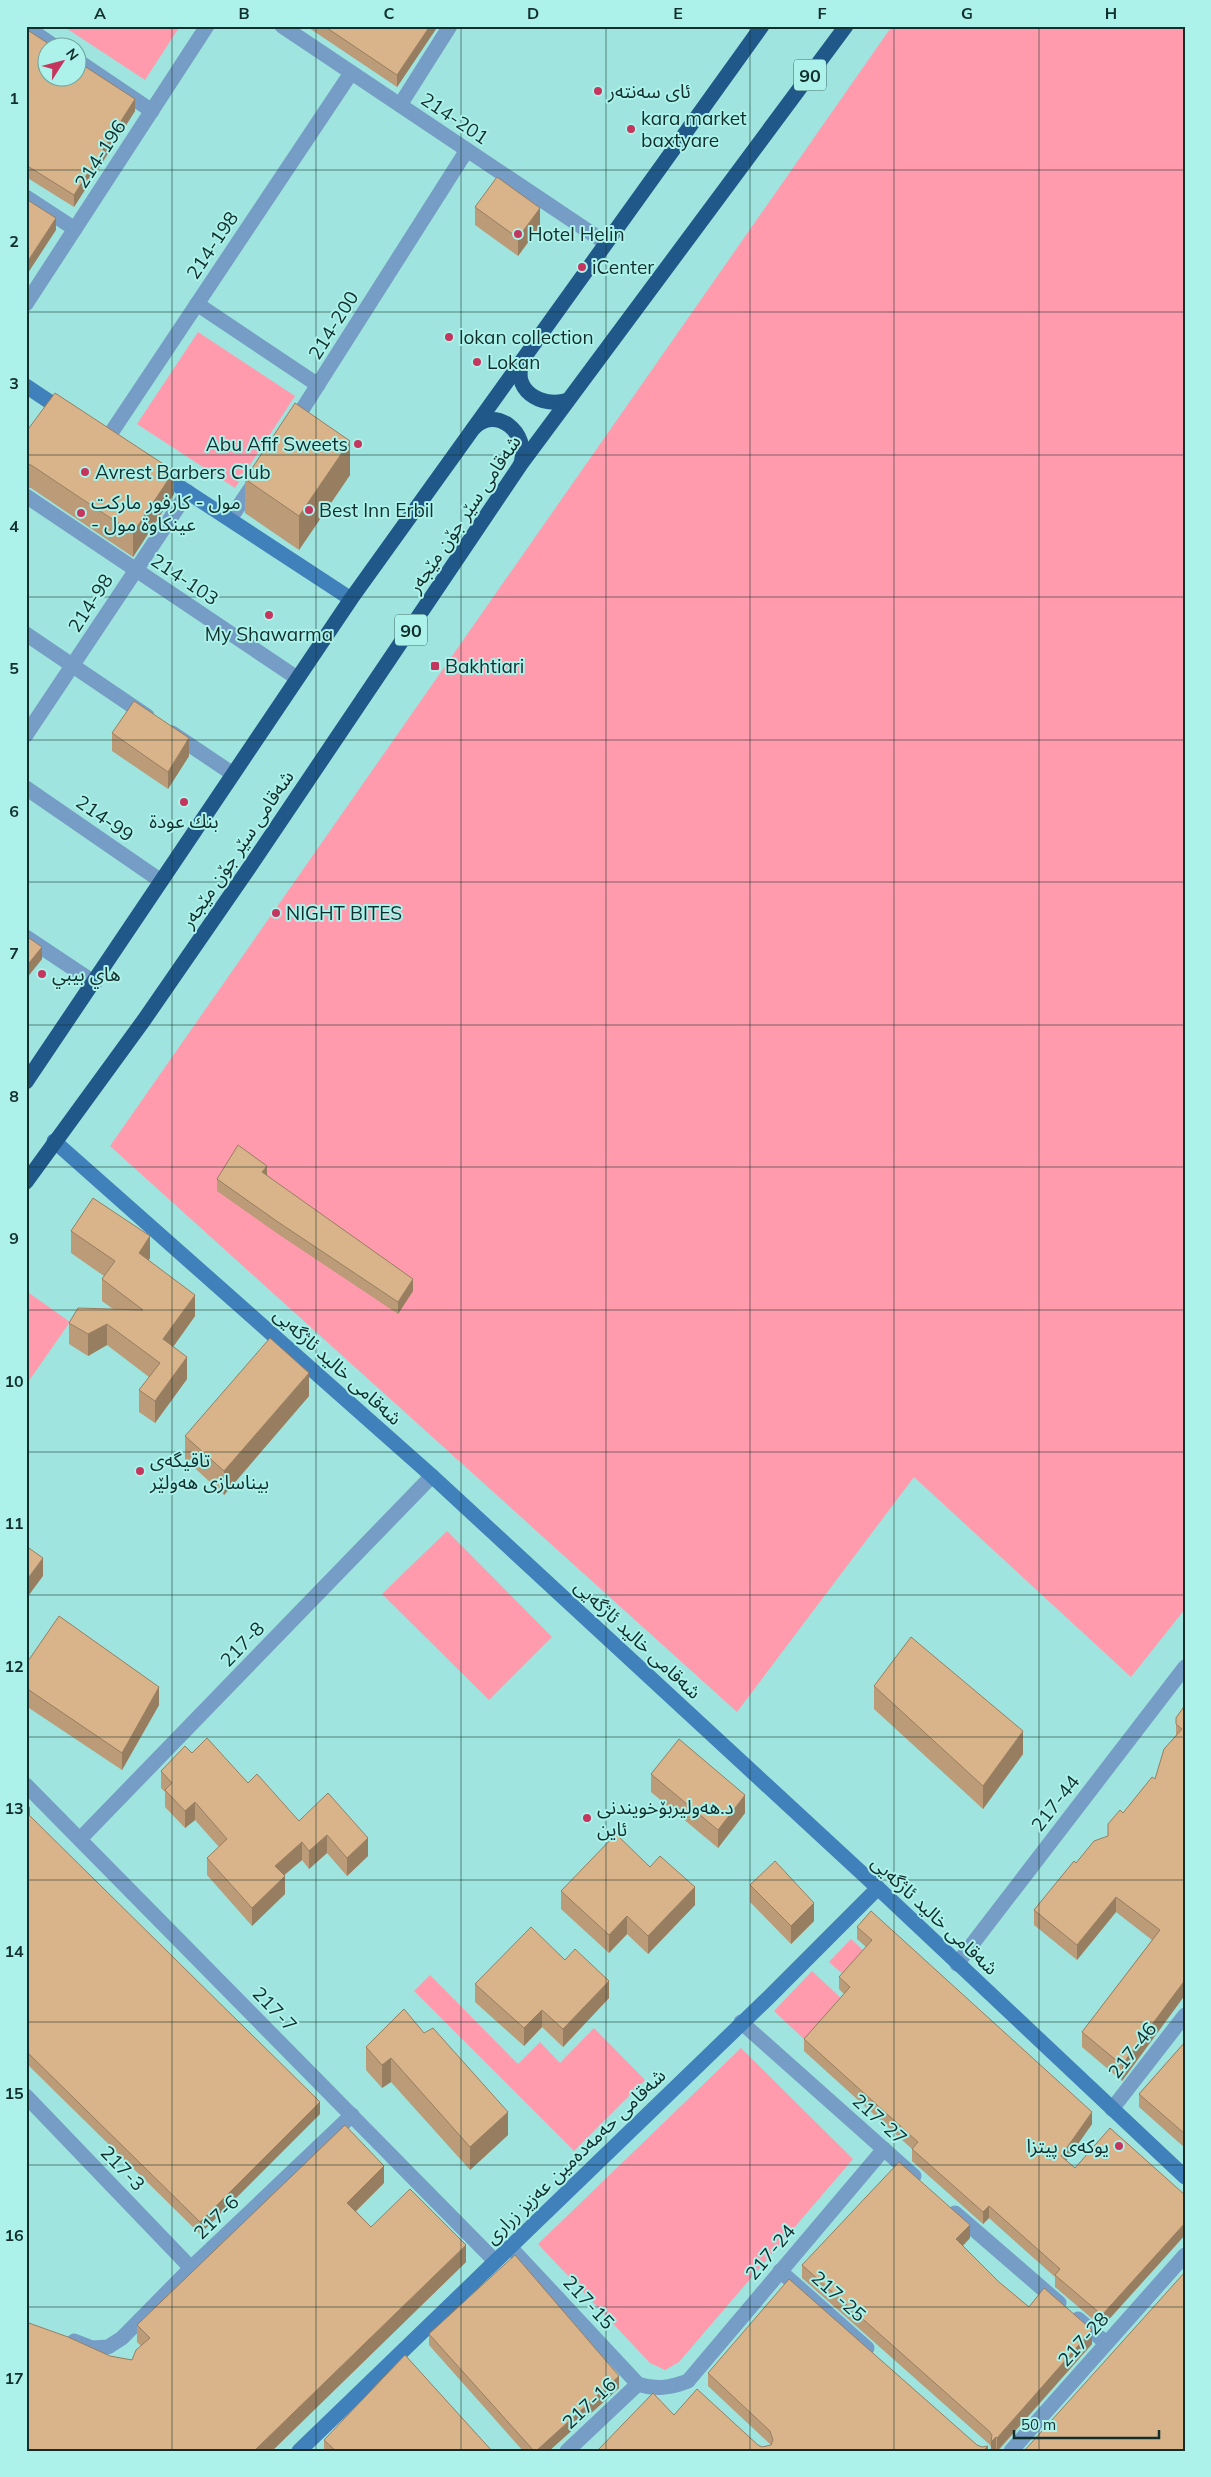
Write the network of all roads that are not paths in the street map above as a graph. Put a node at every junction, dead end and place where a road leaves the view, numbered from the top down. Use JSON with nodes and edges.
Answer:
{"nodes":[{"id":1,"x":207,"y":26,"type":"edge"},
{"id":2,"x":282,"y":26,"type":"edge"},
{"id":3,"x":450,"y":26,"type":"edge"},
{"id":4,"x":762,"y":26,"type":"edge"},
{"id":5,"x":846,"y":26,"type":"edge"},
{"id":6,"x":26,"y":27,"type":"edge"},
{"id":7,"x":42,"y":38,"type":"edge"},
{"id":8,"x":88,"y":68,"type":"edge"},
{"id":9,"x":351,"y":72,"type":"junction"},
{"id":10,"x":400,"y":105,"type":"junction"},
{"id":11,"x":152,"y":111,"type":"junction"},
{"id":12,"x":467,"y":150,"type":"junction"},
{"id":13,"x":26,"y":197,"type":"edge"},
{"id":14,"x":75,"y":229,"type":"junction"},
{"id":15,"x":606,"y":244,"type":"junction"},
{"id":16,"x":26,"y":304,"type":"edge"},
{"id":17,"x":196,"y":304,"type":"junction"},
{"id":18,"x":526,"y":356,"type":"junction"},
{"id":19,"x":26,"y":386,"type":"edge"},
{"id":20,"x":318,"y":386,"type":"junction"},
{"id":21,"x":568,"y":400,"type":"junction"},
{"id":22,"x":52,"y":403,"type":"junction"},
{"id":23,"x":42,"y":418,"type":"edge"},
{"id":24,"x":75,"y":419,"type":"edge"},
{"id":25,"x":91,"y":429,"type":"edge"},
{"id":26,"x":471,"y":431,"type":"junction"},
{"id":27,"x":287,"y":433,"type":"edge"},
{"id":28,"x":107,"y":439,"type":"junction"},
{"id":29,"x":123,"y":450,"type":"edge"},
{"id":30,"x":266,"y":464,"type":"edge"},
{"id":31,"x":521,"y":464,"type":"junction"},
{"id":32,"x":147,"y":466,"type":"edge"},
{"id":33,"x":188,"y":492,"type":"junction"},
{"id":34,"x":26,"y":496,"type":"edge"},
{"id":35,"x":230,"y":519,"type":"junction"},
{"id":36,"x":136,"y":570,"type":"junction"},
{"id":37,"x":351,"y":599,"type":"junction"},
{"id":38,"x":26,"y":634,"type":"edge"},
{"id":39,"x":73,"y":665,"type":"junction"},
{"id":40,"x":297,"y":678,"type":"junction"},
{"id":41,"x":26,"y":736,"type":"edge"},
{"id":42,"x":233,"y":774,"type":"junction"},
{"id":43,"x":26,"y":788,"type":"edge"},
{"id":44,"x":161,"y":881,"type":"junction"},
{"id":45,"x":26,"y":937,"type":"edge"},
{"id":46,"x":95,"y":983,"type":"junction"},
{"id":47,"x":27,"y":1078,"type":"edge"},
{"id":48,"x":54,"y":1141,"type":"junction"},
{"id":49,"x":26,"y":1182,"type":"edge"},
{"id":50,"x":432,"y":1476,"type":"junction"},
{"id":51,"x":1185,"y":1668,"type":"edge"},
{"id":52,"x":26,"y":1785,"type":"edge"},
{"id":53,"x":80,"y":1839,"type":"junction"},
{"id":54,"x":878,"y":1888,"type":"junction"},
{"id":55,"x":957,"y":1964,"type":"junction"},
{"id":56,"x":1185,"y":2015,"type":"edge"},
{"id":57,"x":741,"y":2022,"type":"junction"},
{"id":58,"x":26,"y":2096,"type":"edge"},
{"id":59,"x":1112,"y":2109,"type":"junction"},
{"id":60,"x":352,"y":2115,"type":"junction"},
{"id":61,"x":884,"y":2149,"type":"junction"},
{"id":62,"x":1185,"y":2177,"type":"edge"},
{"id":63,"x":926,"y":2187,"type":"edge"},
{"id":64,"x":940,"y":2200,"type":"edge"},
{"id":65,"x":510,"y":2247,"type":"junction"},
{"id":66,"x":1185,"y":2255,"type":"edge"},
{"id":67,"x":495,"y":2261,"type":"junction"},
{"id":68,"x":191,"y":2268,"type":"junction"},
{"id":69,"x":780,"y":2270,"type":"junction"},
{"id":70,"x":59,"y":2336,"type":"edge"},
{"id":71,"x":1106,"y":2343,"type":"junction"},
{"id":72,"x":882,"y":2361,"type":"edge"},
{"id":73,"x":688,"y":2382,"type":"junction"},
{"id":74,"x":638,"y":2384,"type":"junction"},
{"id":75,"x":701,"y":2394,"type":"edge"},
{"id":76,"x":299,"y":2451,"type":"edge"},
{"id":77,"x":568,"y":2451,"type":"edge"},
{"id":78,"x":1011,"y":2451,"type":"edge"}],
"edges":[{"from":1,"to":11,"type":"street","name":"214-196"},
{"from":2,"to":9,"type":"street","name":"214-201"},
{"from":3,"to":10,"type":"street"},
{"from":4,"to":15,"type":"highway"},
{"from":5,"to":21,"type":"highway","name":"شەقامی سێر جۆن مێجەر","number":"90"},
{"from":6,"to":7,"type":"street"},
{"from":8,"to":11,"type":"street"},
{"from":9,"to":10,"type":"street","name":"214-201"},
{"from":9,"to":17,"type":"street","name":"214-198"},
{"from":10,"to":12,"type":"street","name":"214-201"},
{"from":11,"to":14,"type":"street","name":"214-196"},
{"from":12,"to":15,"type":"street","name":"214-201"},
{"from":12,"to":20,"type":"street","name":"214-200"},
{"from":13,"to":14,"type":"street"},
{"from":14,"to":16,"type":"street","name":"214-196"},
{"from":15,"to":18,"type":"highway"},
{"from":17,"to":20,"type":"street"},
{"from":17,"to":28,"type":"street","name":"214-198"},
{"from":18,"to":21,"type":"highway"},
{"from":18,"to":26,"type":"highway"},
{"from":19,"to":22,"type":"street"},
{"from":20,"to":27,"type":"street","name":"214-200"},
{"from":21,"to":31,"type":"highway","name":"شەقامی سێر جۆن مێجەر","number":"90"},
{"from":22,"to":23,"type":"street"},
{"from":22,"to":24,"type":"street"},
{"from":25,"to":28,"type":"street"},
{"from":26,"to":31,"type":"highway"},
{"from":26,"to":37,"type":"highway"},
{"from":28,"to":29,"type":"street"},
{"from":30,"to":35,"type":"street"},
{"from":31,"to":48,"type":"highway","name":"شەقامی سێر جۆن مێجەر","number":"90"},
{"from":32,"to":33,"type":"street"},
{"from":33,"to":35,"type":"street"},
{"from":33,"to":36,"type":"street","name":"214-98"},
{"from":34,"to":36,"type":"street","name":"214-103"},
{"from":35,"to":37,"type":"street"},
{"from":36,"to":39,"type":"street","name":"214-98"},
{"from":36,"to":40,"type":"street","name":"214-103"},
{"from":37,"to":40,"type":"highway"},
{"from":38,"to":39,"type":"street"},
{"from":39,"to":41,"type":"street","name":"214-98"},
{"from":39,"to":42,"type":"street"},
{"from":40,"to":42,"type":"highway"},
{"from":42,"to":44,"type":"highway"},
{"from":43,"to":44,"type":"street","name":"214-99"},
{"from":44,"to":46,"type":"highway"},
{"from":45,"to":46,"type":"street"},
{"from":46,"to":47,"type":"highway"},
{"from":48,"to":49,"type":"highway","name":"شەقامی سێر جۆن مێجەر","number":"90"},
{"from":48,"to":50,"type":"street","name":"شەقامی خالید ئاژگەیی"},
{"from":50,"to":53,"type":"street","name":"217-8"},
{"from":50,"to":54,"type":"street","name":"شەقامی خالید ئاژگەیی"},
{"from":51,"to":55,"type":"street","name":"217-44"},
{"from":52,"to":53,"type":"street","name":"217-7"},
{"from":53,"to":60,"type":"street","name":"217-7"},
{"from":54,"to":55,"type":"street","name":"شەقامی خالید ئاژگەیی"},
{"from":54,"to":57,"type":"street","name":"شەقامی حەمەدەمین عەزیز زراری"},
{"from":55,"to":59,"type":"street","name":"شەقامی خالید ئاژگەیی"},
{"from":56,"to":59,"type":"street","name":"217-46"},
{"from":57,"to":61,"type":"street","name":"217-27"},
{"from":57,"to":65,"type":"street","name":"شەقامی حەمەدەمین عەزیز زراری"},
{"from":58,"to":68,"type":"street","name":"217-3"},
{"from":59,"to":62,"type":"street","name":"شەقامی خالید ئاژگەیی"},
{"from":60,"to":67,"type":"street","name":"217-7"},
{"from":60,"to":68,"type":"street","name":"217-6"},
{"from":61,"to":63,"type":"street","name":"217-27"},
{"from":61,"to":69,"type":"street","name":"217-24"},
{"from":64,"to":71,"type":"street"},
{"from":65,"to":67,"type":"street","name":"شەقامی حەمەدەمین عەزیز زراری"},
{"from":65,"to":74,"type":"street","name":"217-15"},
{"from":66,"to":71,"type":"street","name":"217-28"},
{"from":67,"to":76,"type":"street","name":"شەقامی حەمەدەمین عەزیز زراری"},
{"from":68,"to":70,"type":"street","name":"217-6"},
{"from":69,"to":72,"type":"street","name":"217-25"},
{"from":69,"to":73,"type":"street","name":"217-24"},
{"from":71,"to":78,"type":"street","name":"217-28"},
{"from":73,"to":74,"type":"street"},
{"from":73,"to":75,"type":"street"},
{"from":74,"to":77,"type":"street","name":"217-16"}]}
